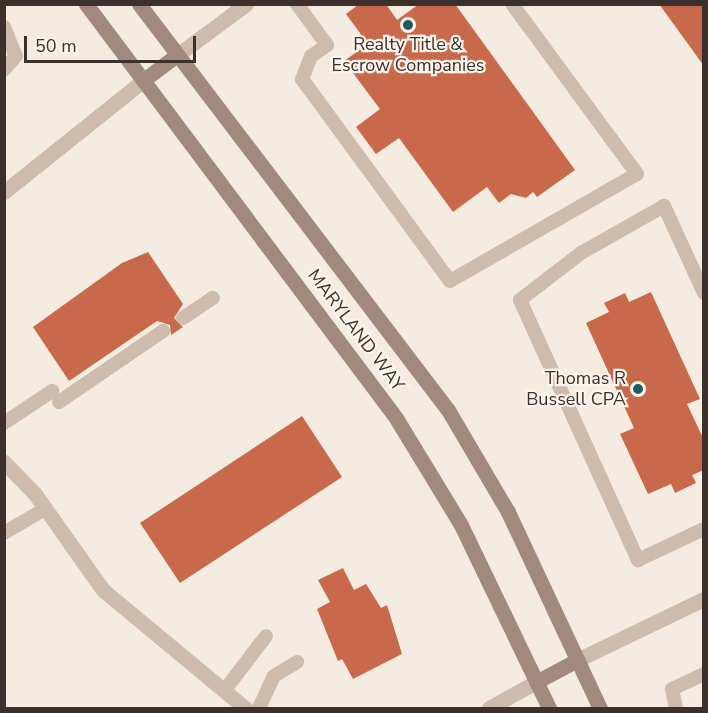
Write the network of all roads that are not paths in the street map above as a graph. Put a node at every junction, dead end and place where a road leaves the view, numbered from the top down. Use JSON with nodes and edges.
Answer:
{"nodes":[{"id":1,"x":86,"y":4,"type":"edge"},
{"id":2,"x":139,"y":4,"type":"edge"},
{"id":3,"x":246,"y":4,"type":"edge"},
{"id":4,"x":297,"y":4,"type":"edge"},
{"id":5,"x":512,"y":4,"type":"edge"},
{"id":6,"x":4,"y":27,"type":"edge"},
{"id":7,"x":176,"y":56,"type":"junction"},
{"id":8,"x":4,"y":70,"type":"edge"},
{"id":9,"x":145,"y":79,"type":"junction"},
{"id":10,"x":4,"y":192,"type":"edge"},
{"id":11,"x":704,"y":293,"type":"edge"},
{"id":12,"x":213,"y":298,"type":"dead end"},
{"id":13,"x":183,"y":318,"type":"dead end"},
{"id":14,"x":164,"y":332,"type":"dead end"},
{"id":15,"x":4,"y":423,"type":"edge"},
{"id":16,"x":4,"y":462,"type":"edge"},
{"id":17,"x":45,"y":508,"type":"junction"},
{"id":18,"x":704,"y":529,"type":"edge"},
{"id":19,"x":4,"y":533,"type":"edge"},
{"id":20,"x":703,"y":600,"type":"edge"},
{"id":21,"x":266,"y":636,"type":"dead end"},
{"id":22,"x":578,"y":660,"type":"junction"},
{"id":23,"x":297,"y":662,"type":"dead end"},
{"id":24,"x":704,"y":674,"type":"edge"},
{"id":25,"x":536,"y":682,"type":"junction"},
{"id":26,"x":224,"y":691,"type":"junction"},
{"id":27,"x":245,"y":708,"type":"edge"},
{"id":28,"x":259,"y":708,"type":"edge"},
{"id":29,"x":489,"y":708,"type":"edge"},
{"id":30,"x":549,"y":708,"type":"edge"},
{"id":31,"x":600,"y":708,"type":"edge"},
{"id":32,"x":676,"y":708,"type":"edge"}],
"edges":[{"from":1,"to":9,"type":"main road","name":"MARYLAND WAY"},
{"from":2,"to":7,"type":"main road","name":"MARYLAND WAY"},
{"from":3,"to":7,"type":"street"},
{"from":4,"to":5,"type":"lane"},
{"from":6,"to":8,"type":"lane"},
{"from":7,"to":9,"type":"main road"},
{"from":7,"to":22,"type":"main road","name":"MARYLAND WAY"},
{"from":9,"to":10,"type":"street"},
{"from":9,"to":25,"type":"main road","name":"MARYLAND WAY"},
{"from":11,"to":18,"type":"lane"},
{"from":12,"to":13,"type":"lane"},
{"from":14,"to":15,"type":"lane"},
{"from":16,"to":17,"type":"street"},
{"from":17,"to":19,"type":"lane"},
{"from":17,"to":26,"type":"street"},
{"from":20,"to":22,"type":"street"},
{"from":21,"to":26,"type":"lane"},
{"from":22,"to":25,"type":"main road"},
{"from":22,"to":31,"type":"main road","name":"MARYLAND WAY"},
{"from":23,"to":28,"type":"lane"},
{"from":24,"to":32,"type":"lane"},
{"from":25,"to":29,"type":"street"},
{"from":25,"to":30,"type":"main road","name":"MARYLAND WAY"},
{"from":26,"to":27,"type":"street"}]}
